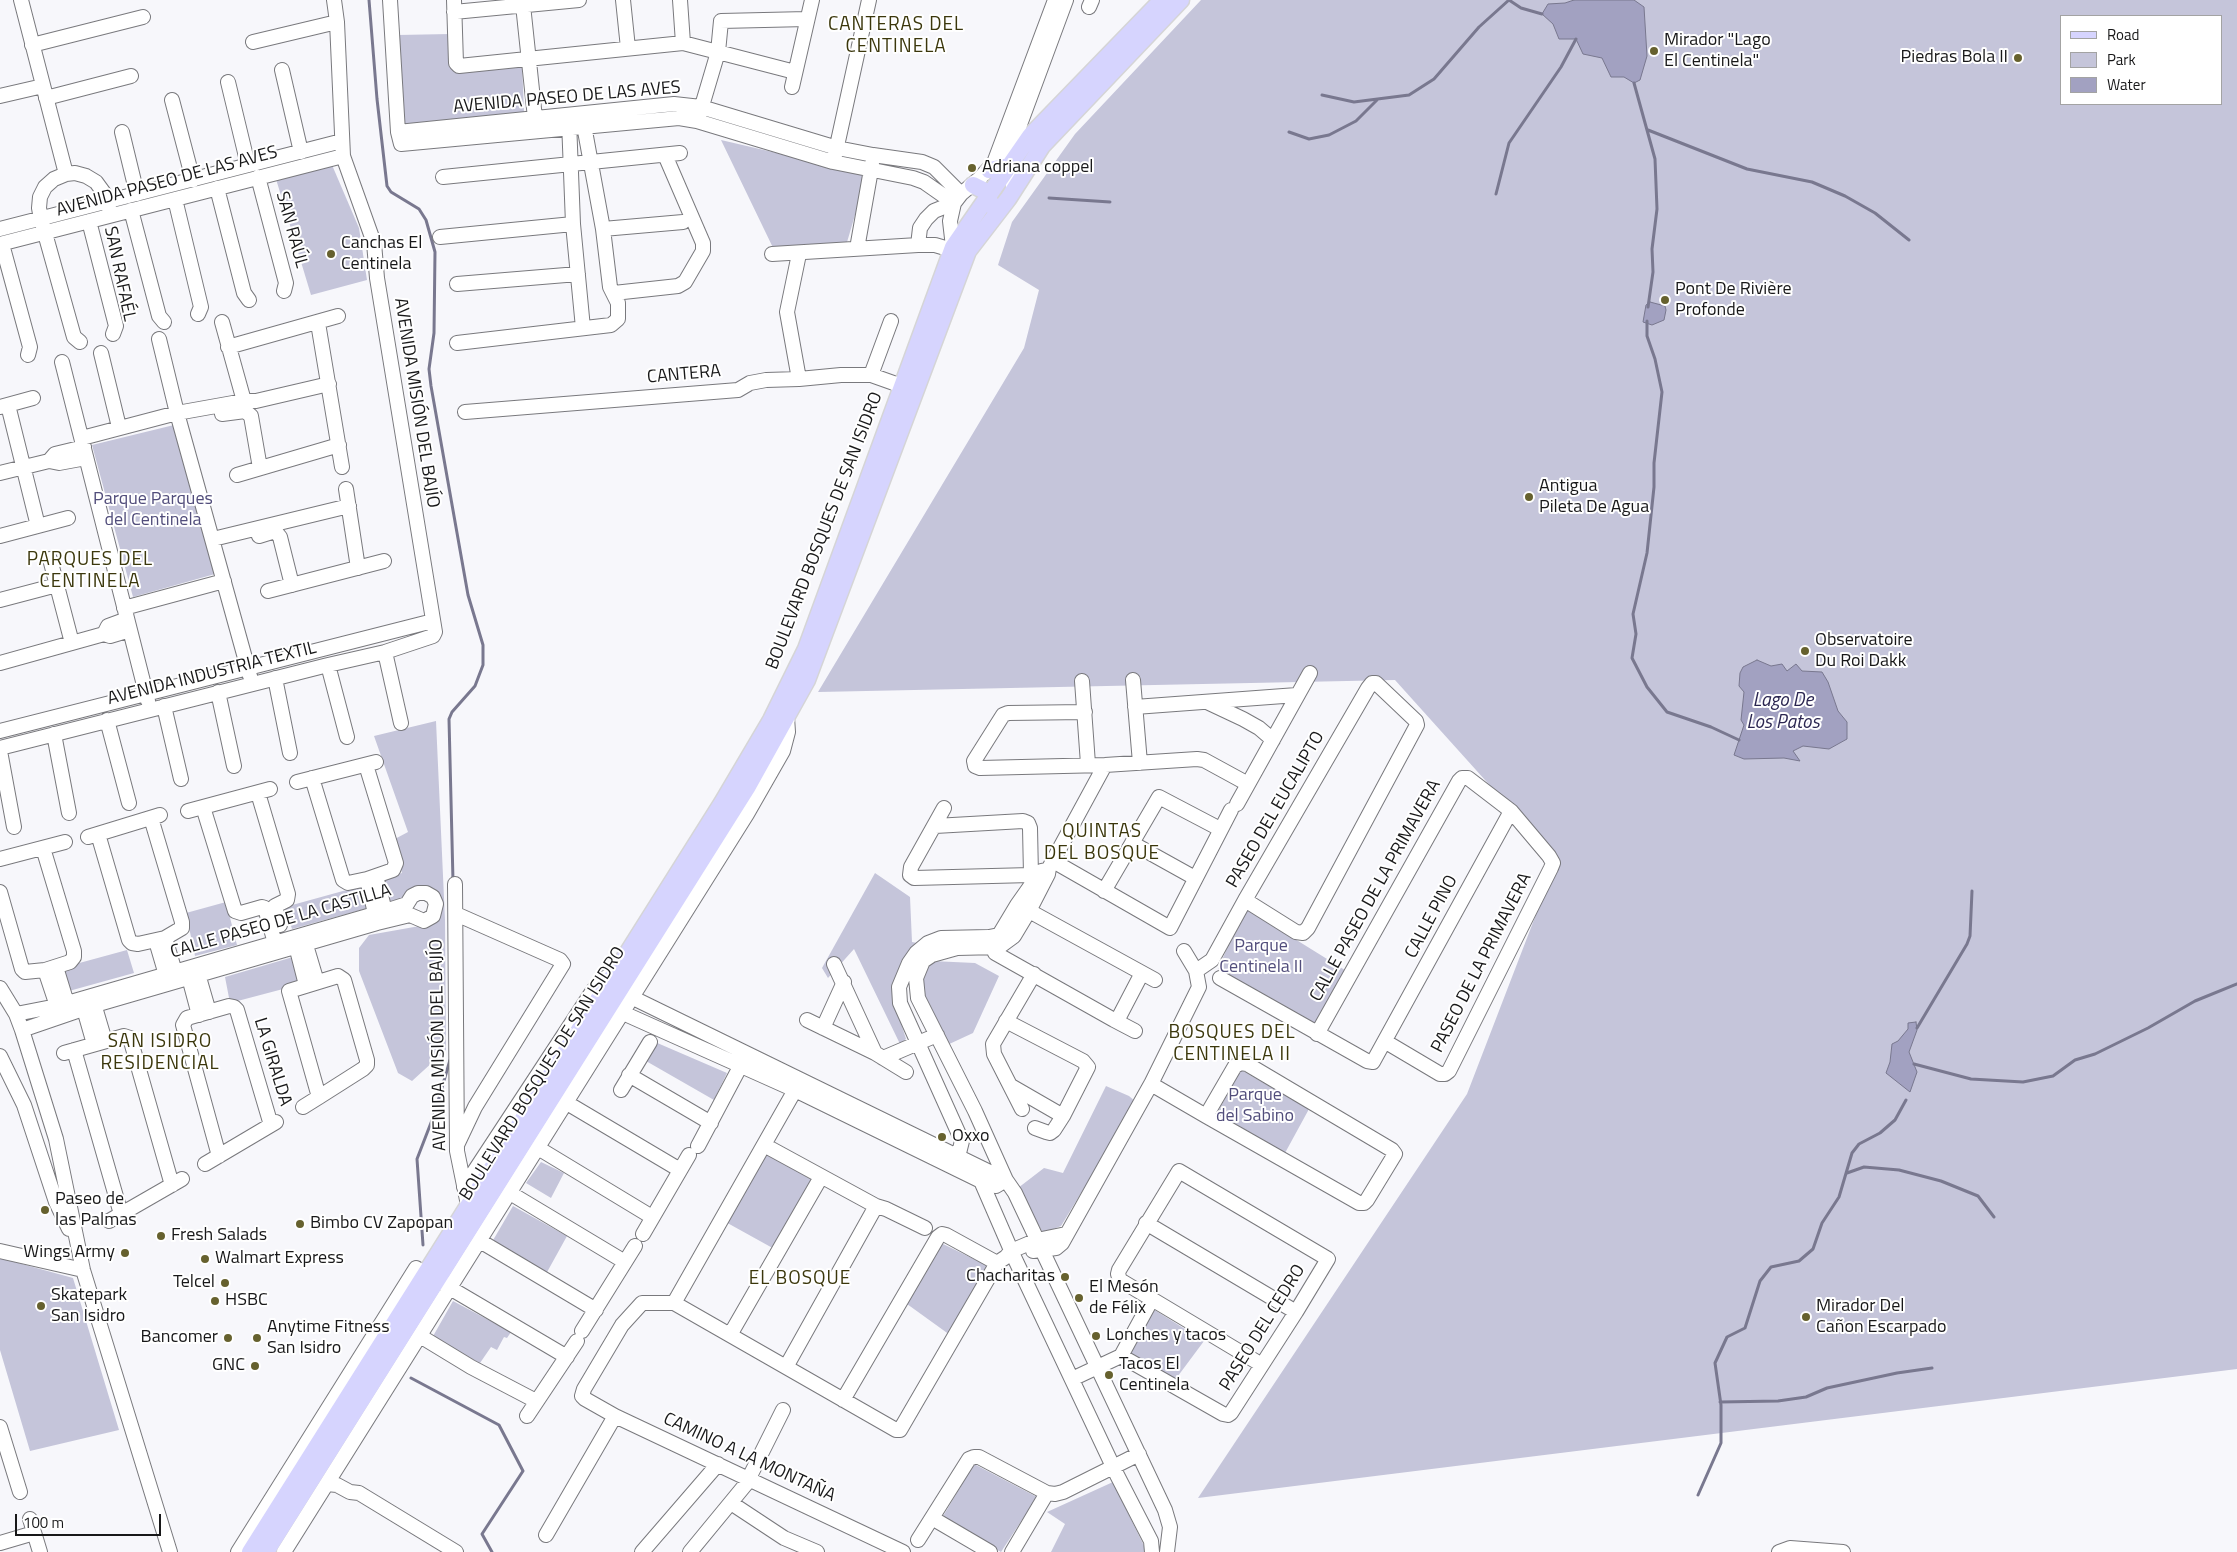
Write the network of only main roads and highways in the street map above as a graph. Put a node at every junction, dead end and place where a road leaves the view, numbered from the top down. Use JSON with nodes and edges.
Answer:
{"nodes":[{"id":1,"x":1162,"y":0,"type":"edge"},
{"id":2,"x":1181,"y":0,"type":"edge"},
{"id":3,"x":1114,"y":59,"type":"junction"},
{"id":4,"x":1010,"y":166,"type":"junction"},
{"id":5,"x":989,"y":170,"type":"road end"},
{"id":6,"x":962,"y":194,"type":"road end"},
{"id":7,"x":989,"y":197,"type":"junction"},
{"id":8,"x":996,"y":215,"type":"junction"},
{"id":9,"x":615,"y":985,"type":"junction"},
{"id":10,"x":605,"y":1004,"type":"junction"},
{"id":11,"x":432,"y":1277,"type":"junction"},
{"id":12,"x":384,"y":1353,"type":"junction"},
{"id":13,"x":250,"y":1552,"type":"edge"},
{"id":14,"x":266,"y":1552,"type":"edge"}],
"edges":[{"from":1,"to":3,"type":"main road"},
{"from":2,"to":3,"type":"main road"},
{"from":3,"to":4,"type":"main road","name":"BOULEVARD BOSQUES DE SAN ISIDRO"},
{"from":3,"to":8,"type":"main road","name":"BOULEVARD BOSQUES DE SAN ISIDRO"},
{"from":4,"to":5,"type":"main road"},
{"from":4,"to":7,"type":"main road","name":"BOULEVARD BOSQUES DE SAN ISIDRO"},
{"from":6,"to":7,"type":"main road"},
{"from":7,"to":8,"type":"main road"},
{"from":7,"to":9,"type":"main road","name":"BOULEVARD BOSQUES DE SAN ISIDRO"},
{"from":8,"to":9,"type":"main road","name":"BOULEVARD BOSQUES DE SAN ISIDRO"},
{"from":9,"to":10,"type":"main road","name":"BOULEVARD BOSQUES DE SAN ISIDRO"},
{"from":10,"to":11,"type":"main road","name":"BOULEVARD BOSQUES DE SAN ISIDRO"},
{"from":10,"to":11,"type":"main road","name":"BOULEVARD BOSQUES DE SAN ISIDRO"},
{"from":11,"to":12,"type":"main road","name":"BOULEVARD BOSQUES DE SAN ISIDRO"},
{"from":12,"to":13,"type":"main road","name":"BOULEVARD BOSQUES DE SAN ISIDRO"},
{"from":12,"to":14,"type":"main road","name":"BOULEVARD BOSQUES DE SAN ISIDRO"}]}
